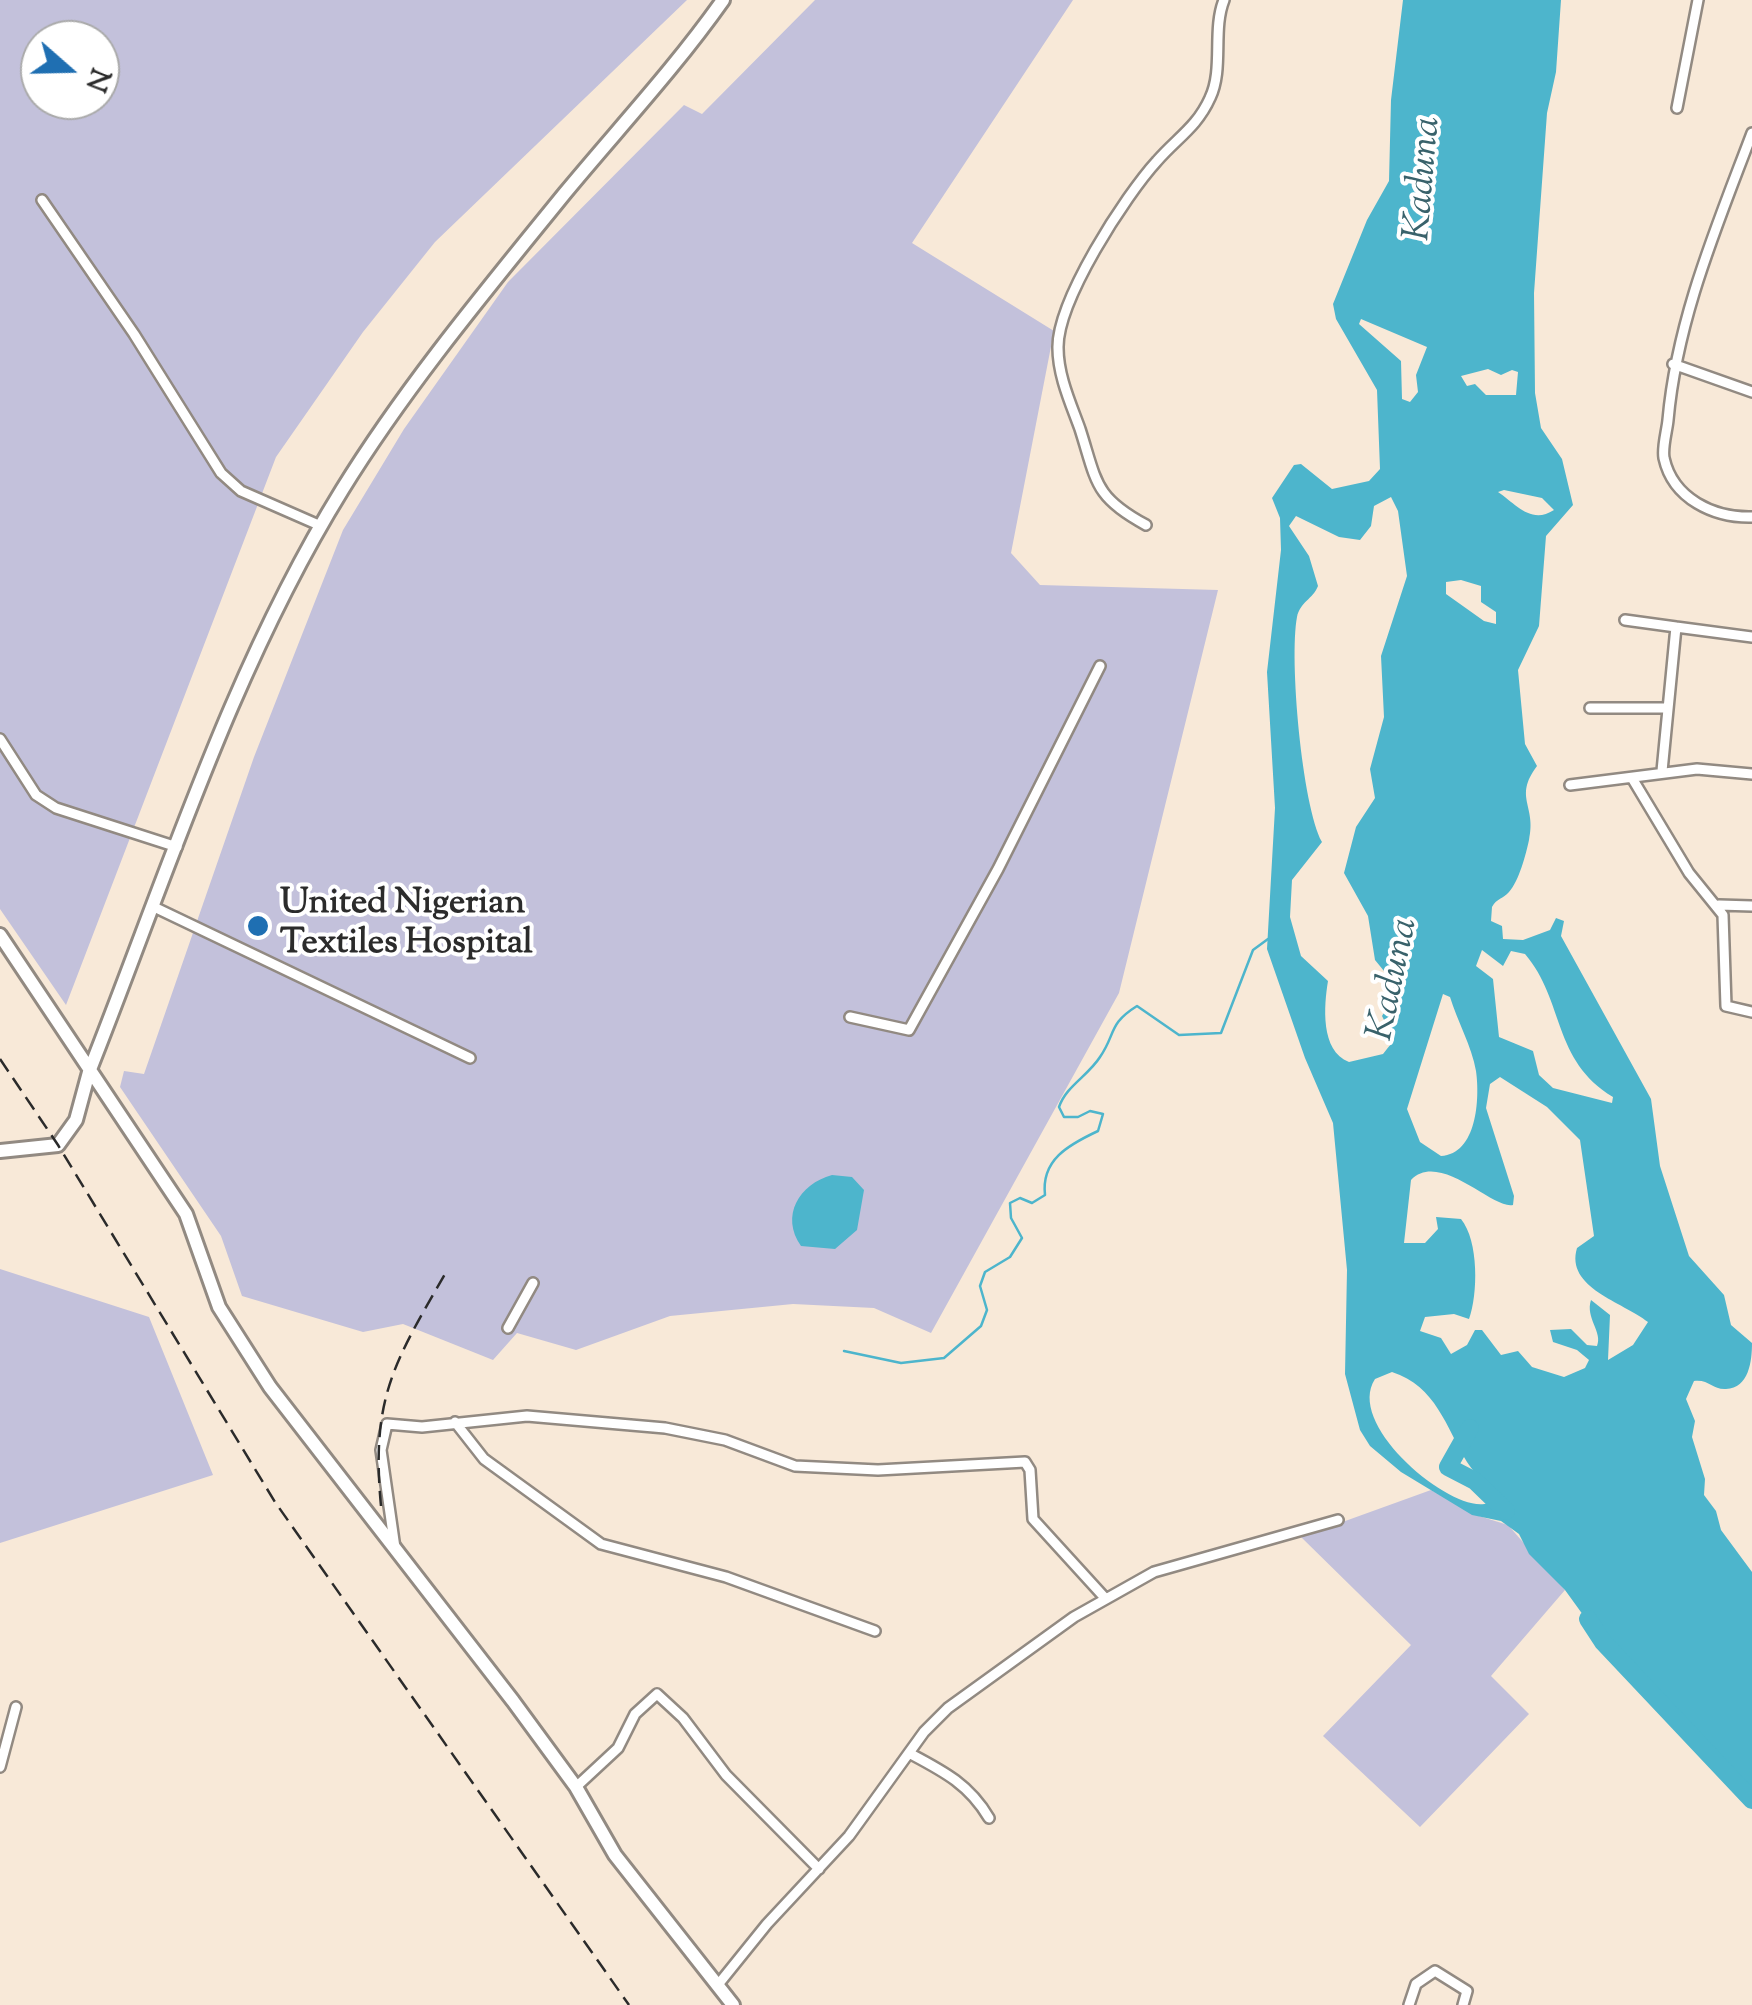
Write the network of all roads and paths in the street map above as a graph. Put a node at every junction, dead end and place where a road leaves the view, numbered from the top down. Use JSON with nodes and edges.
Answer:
{"nodes":[{"id":1,"x":723,"y":0,"type":"edge"},
{"id":2,"x":1224,"y":0,"type":"edge"},
{"id":3,"x":1698,"y":0,"type":"edge"},
{"id":4,"x":1677,"y":108,"type":"dead end"},
{"id":5,"x":1752,"y":132,"type":"edge"},
{"id":6,"x":42,"y":200,"type":"dead end"},
{"id":7,"x":1673,"y":364,"type":"junction"},
{"id":8,"x":1752,"y":392,"type":"edge"},
{"id":9,"x":1752,"y":517,"type":"edge"},
{"id":10,"x":1146,"y":525,"type":"dead end"},
{"id":11,"x":322,"y":526,"type":"junction"},
{"id":12,"x":1625,"y":620,"type":"dead end"},
{"id":13,"x":1676,"y":626,"type":"junction"},
{"id":14,"x":1752,"y":637,"type":"edge"},
{"id":15,"x":1100,"y":666,"type":"dead end"},
{"id":16,"x":1590,"y":708,"type":"dead end"},
{"id":17,"x":1668,"y":708,"type":"junction"},
{"id":18,"x":0,"y":739,"type":"edge"},
{"id":19,"x":1662,"y":771,"type":"junction"},
{"id":20,"x":1752,"y":774,"type":"edge"},
{"id":21,"x":1632,"y":778,"type":"junction"},
{"id":22,"x":1570,"y":784,"type":"dead end"},
{"id":23,"x":178,"y":848,"type":"junction"},
{"id":24,"x":1719,"y":905,"type":"junction"},
{"id":25,"x":1752,"y":906,"type":"edge"},
{"id":26,"x":154,"y":907,"type":"junction"},
{"id":27,"x":0,"y":935,"type":"edge"},
{"id":28,"x":1752,"y":1012,"type":"edge"},
{"id":29,"x":850,"y":1017,"type":"dead end"},
{"id":30,"x":470,"y":1058,"type":"dead end"},
{"id":31,"x":89,"y":1072,"type":"junction"},
{"id":32,"x":0,"y":1151,"type":"edge"},
{"id":33,"x":534,"y":1283,"type":"dead end"},
{"id":34,"x":508,"y":1328,"type":"dead end"},
{"id":35,"x":455,"y":1422,"type":"junction"},
{"id":36,"x":1338,"y":1520,"type":"dead end"},
{"id":37,"x":396,"y":1551,"type":"junction"},
{"id":38,"x":1105,"y":1598,"type":"junction"},
{"id":39,"x":876,"y":1631,"type":"dead end"},
{"id":40,"x":16,"y":1707,"type":"dead end"},
{"id":41,"x":909,"y":1753,"type":"junction"},
{"id":42,"x":0,"y":1767,"type":"edge"},
{"id":43,"x":576,"y":1786,"type":"junction"},
{"id":44,"x":988,"y":1818,"type":"dead end"},
{"id":45,"x":819,"y":1870,"type":"junction"},
{"id":46,"x":717,"y":1986,"type":"junction"},
{"id":47,"x":733,"y":2005,"type":"edge"},
{"id":48,"x":1409,"y":2005,"type":"edge"},
{"id":49,"x":1463,"y":2005,"type":"edge"}],
"edges":[{"from":1,"to":11,"type":"street"},
{"from":2,"to":10,"type":"street"},
{"from":3,"to":4,"type":"street"},
{"from":5,"to":7,"type":"street"},
{"from":6,"to":11,"type":"street"},
{"from":7,"to":8,"type":"street"},
{"from":7,"to":9,"type":"street"},
{"from":11,"to":23,"type":"street"},
{"from":12,"to":13,"type":"street"},
{"from":13,"to":14,"type":"street"},
{"from":13,"to":17,"type":"street"},
{"from":15,"to":29,"type":"street"},
{"from":16,"to":17,"type":"street"},
{"from":17,"to":19,"type":"street"},
{"from":18,"to":23,"type":"street"},
{"from":19,"to":20,"type":"street"},
{"from":19,"to":21,"type":"street"},
{"from":21,"to":22,"type":"street"},
{"from":21,"to":24,"type":"street"},
{"from":23,"to":26,"type":"street"},
{"from":24,"to":25,"type":"street"},
{"from":24,"to":28,"type":"street"},
{"from":26,"to":30,"type":"street"},
{"from":26,"to":31,"type":"street"},
{"from":27,"to":31,"type":"street"},
{"from":31,"to":32,"type":"street"},
{"from":31,"to":37,"type":"street"},
{"from":33,"to":34,"type":"street"},
{"from":35,"to":37,"type":"street"},
{"from":35,"to":38,"type":"street"},
{"from":35,"to":39,"type":"street"},
{"from":36,"to":38,"type":"street"},
{"from":37,"to":43,"type":"street"},
{"from":38,"to":41,"type":"street"},
{"from":40,"to":42,"type":"street"},
{"from":41,"to":44,"type":"street"},
{"from":41,"to":45,"type":"street"},
{"from":43,"to":45,"type":"street"},
{"from":43,"to":46,"type":"street"},
{"from":45,"to":46,"type":"street"},
{"from":46,"to":47,"type":"street"},
{"from":48,"to":49,"type":"street"}]}
